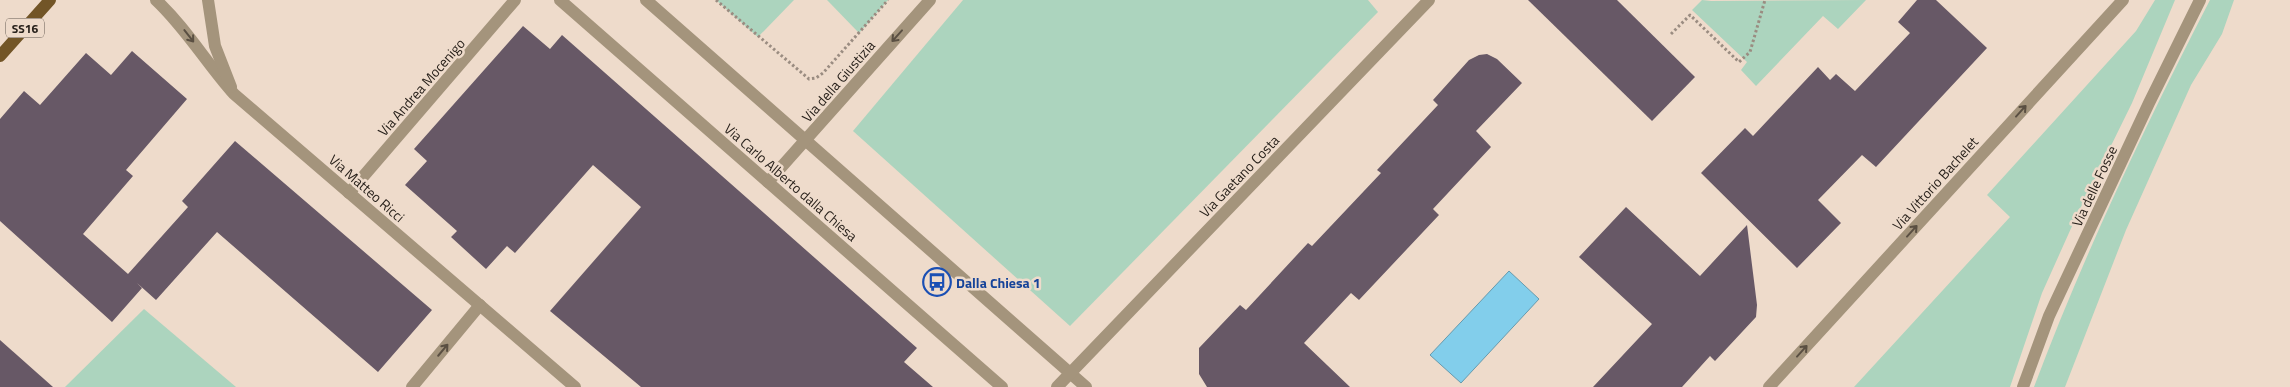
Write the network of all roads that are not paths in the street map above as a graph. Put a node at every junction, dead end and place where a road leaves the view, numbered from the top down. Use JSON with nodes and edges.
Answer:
{"nodes":[{"id":1,"x":50,"y":0,"type":"edge"},
{"id":2,"x":156,"y":0,"type":"edge"},
{"id":3,"x":208,"y":0,"type":"edge"},
{"id":4,"x":515,"y":0,"type":"edge"},
{"id":5,"x":560,"y":0,"type":"edge"},
{"id":6,"x":646,"y":0,"type":"edge"},
{"id":7,"x":930,"y":0,"type":"edge"},
{"id":8,"x":1429,"y":0,"type":"edge"},
{"id":9,"x":2123,"y":0,"type":"edge"},
{"id":10,"x":2200,"y":0,"type":"edge"},
{"id":11,"x":0,"y":56,"type":"edge"},
{"id":12,"x":234,"y":94,"type":"junction"},
{"id":13,"x":806,"y":140,"type":"junction"},
{"id":14,"x":768,"y":182,"type":"junction"},
{"id":15,"x":349,"y":193,"type":"junction"},
{"id":16,"x":480,"y":306,"type":"junction"},
{"id":17,"x":1070,"y":373,"type":"junction"},
{"id":18,"x":412,"y":387,"type":"edge"},
{"id":19,"x":575,"y":387,"type":"edge"},
{"id":20,"x":1002,"y":387,"type":"edge"},
{"id":21,"x":1057,"y":387,"type":"edge"},
{"id":22,"x":1086,"y":387,"type":"edge"},
{"id":23,"x":1769,"y":387,"type":"edge"},
{"id":24,"x":2023,"y":387,"type":"edge"}],
"edges":[{"from":1,"to":11,"type":"main road","number":"SS16"},
{"from":2,"to":12,"type":"street","name":"Via Matteo Ricci","one_way":true},
{"from":3,"to":12,"type":"street","name":"Via Matteo Ricci"},
{"from":4,"to":15,"type":"street","name":"Via Andrea Mocenigo"},
{"from":5,"to":14,"type":"street","name":"Via Carlo Alberto dalla Chiesa"},
{"from":6,"to":13,"type":"street"},
{"from":7,"to":13,"type":"street","name":"Via della Giustizia","one_way":true},
{"from":8,"to":17,"type":"street","name":"Via Gaetano Costa"},
{"from":23,"to":9,"type":"street","name":"Via Vittorio Bachelet","one_way":true},
{"from":10,"to":24,"type":"street","name":"Via delle Fosse"},
{"from":12,"to":15,"type":"street","name":"Via Matteo Ricci"},
{"from":13,"to":14,"type":"street","name":"Via della Giustizia"},
{"from":13,"to":17,"type":"street"},
{"from":14,"to":20,"type":"street","name":"Via Carlo Alberto dalla Chiesa"},
{"from":15,"to":16,"type":"street","name":"Via Matteo Ricci"},
{"from":18,"to":16,"type":"street","one_way":true},
{"from":16,"to":19,"type":"street","name":"Via Matteo Ricci"},
{"from":17,"to":21,"type":"street","name":"Via Gaetano Costa"},
{"from":17,"to":22,"type":"street"}]}
